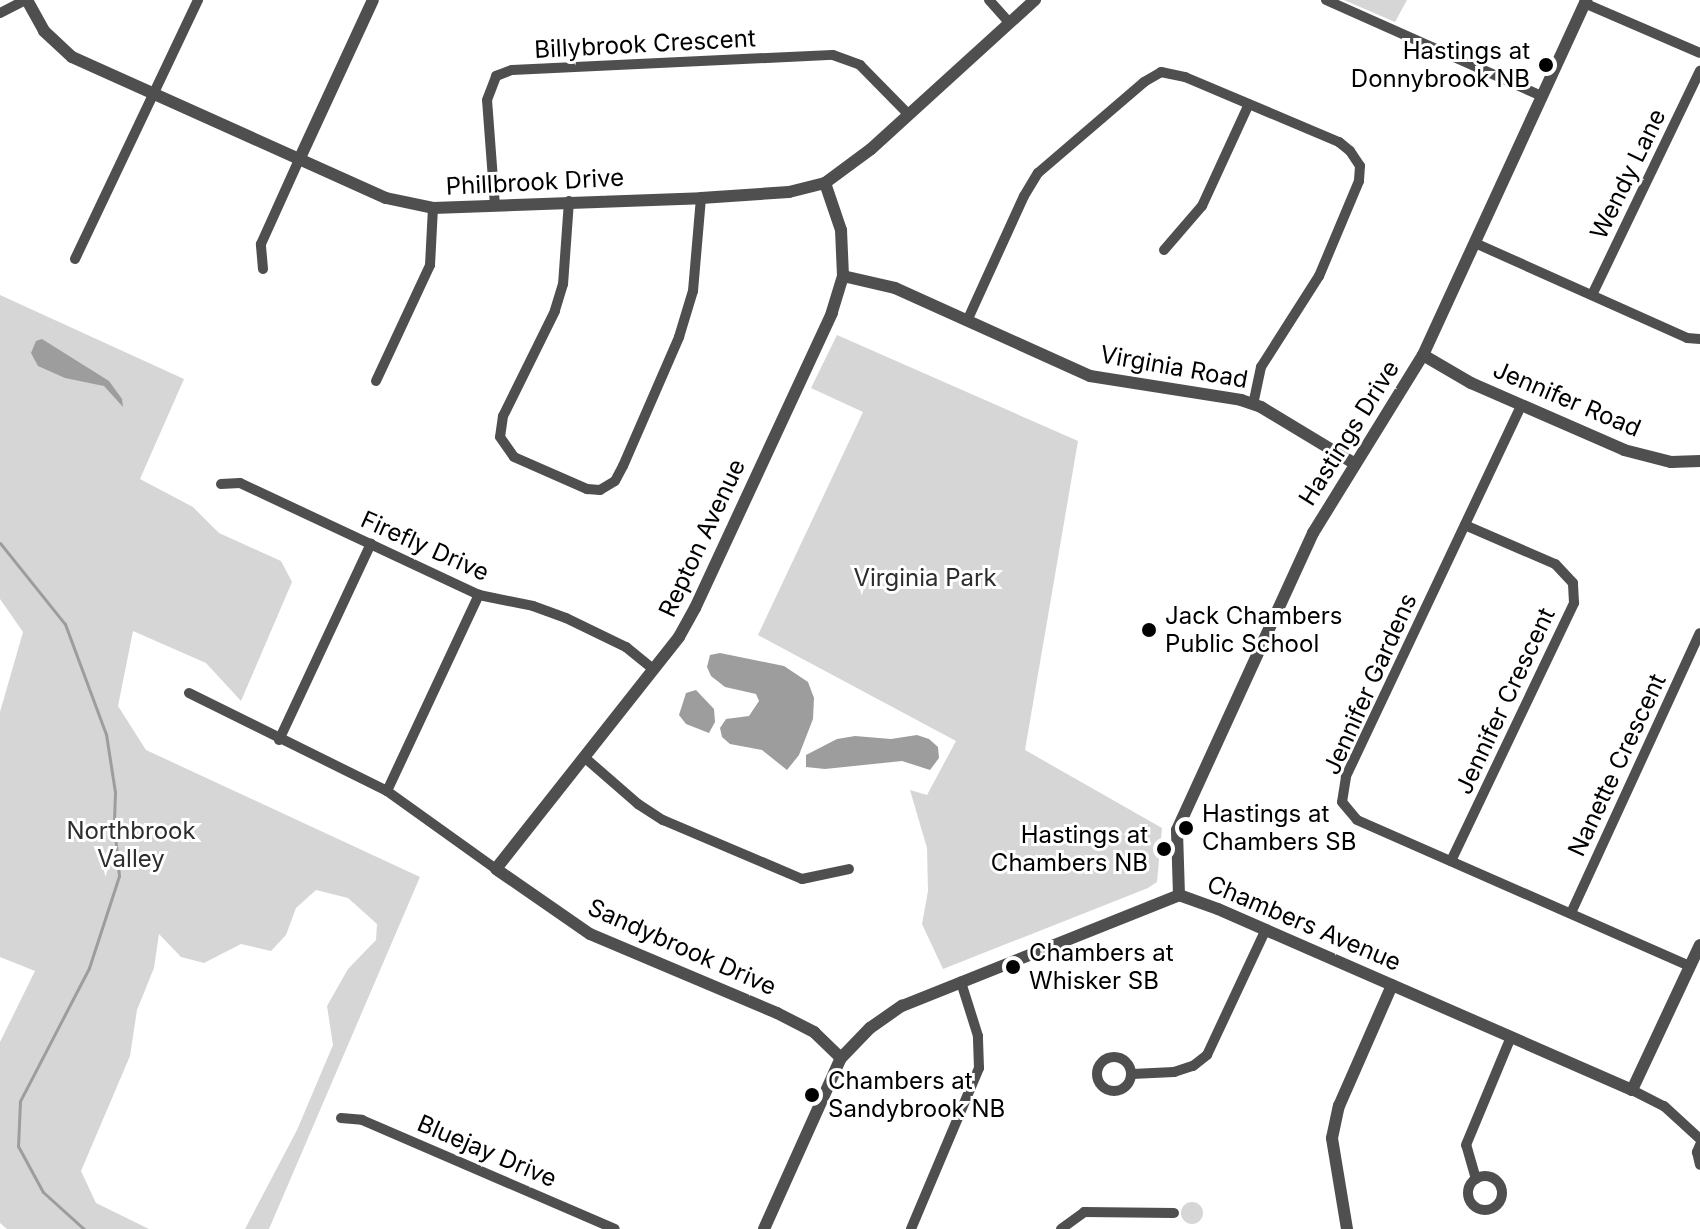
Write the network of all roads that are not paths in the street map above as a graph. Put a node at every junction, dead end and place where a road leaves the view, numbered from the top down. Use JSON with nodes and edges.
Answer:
{"nodes":[{"id":1,"x":27,"y":0,"type":"edge"},
{"id":2,"x":198,"y":0,"type":"edge"},
{"id":3,"x":373,"y":0,"type":"edge"},
{"id":4,"x":989,"y":0,"type":"edge"},
{"id":5,"x":1035,"y":0,"type":"edge"},
{"id":6,"x":1326,"y":0,"type":"edge"},
{"id":7,"x":1585,"y":2,"type":"edge"},
{"id":8,"x":0,"y":13,"type":"edge"},
{"id":9,"x":1009,"y":22,"type":"junction"},
{"id":10,"x":1700,"y":53,"type":"edge"},
{"id":11,"x":1700,"y":71,"type":"edge"},
{"id":12,"x":153,"y":94,"type":"junction"},
{"id":13,"x":1542,"y":96,"type":"junction"},
{"id":14,"x":1249,"y":104,"type":"junction"},
{"id":15,"x":907,"y":113,"type":"junction"},
{"id":16,"x":299,"y":160,"type":"junction"},
{"id":17,"x":825,"y":183,"type":"junction"},
{"id":18,"x":701,"y":198,"type":"junction"},
{"id":19,"x":569,"y":201,"type":"junction"},
{"id":20,"x":495,"y":206,"type":"junction"},
{"id":21,"x":433,"y":208,"type":"junction"},
{"id":22,"x":1475,"y":243,"type":"junction"},
{"id":23,"x":1164,"y":250,"type":"dead end"},
{"id":24,"x":75,"y":259,"type":"dead end"},
{"id":25,"x":263,"y":269,"type":"dead end"},
{"id":26,"x":843,"y":276,"type":"junction"},
{"id":27,"x":1592,"y":295,"type":"junction"},
{"id":28,"x":967,"y":321,"type":"junction"},
{"id":29,"x":1700,"y":339,"type":"edge"},
{"id":30,"x":1423,"y":355,"type":"junction"},
{"id":31,"x":376,"y":381,"type":"dead end"},
{"id":32,"x":1253,"y":404,"type":"junction"},
{"id":33,"x":1521,"y":406,"type":"junction"},
{"id":34,"x":1700,"y":461,"type":"edge"},
{"id":35,"x":1355,"y":464,"type":"junction"},
{"id":36,"x":221,"y":484,"type":"dead end"},
{"id":37,"x":1465,"y":525,"type":"junction"},
{"id":38,"x":371,"y":544,"type":"junction"},
{"id":39,"x":479,"y":595,"type":"junction"},
{"id":40,"x":1700,"y":633,"type":"edge"},
{"id":41,"x":653,"y":669,"type":"junction"},
{"id":42,"x":189,"y":693,"type":"dead end"},
{"id":43,"x":279,"y":740,"type":"junction"},
{"id":44,"x":584,"y":757,"type":"junction"},
{"id":45,"x":387,"y":791,"type":"junction"},
{"id":46,"x":1451,"y":861,"type":"junction"},
{"id":47,"x":496,"y":869,"type":"junction"},
{"id":48,"x":849,"y":869,"type":"dead end"},
{"id":49,"x":1179,"y":895,"type":"junction"},
{"id":50,"x":1571,"y":913,"type":"junction"},
{"id":51,"x":1266,"y":929,"type":"junction"},
{"id":52,"x":1700,"y":945,"type":"edge"},
{"id":53,"x":1690,"y":966,"type":"junction"},
{"id":54,"x":961,"y":982,"type":"junction"},
{"id":55,"x":1392,"y":985,"type":"junction"},
{"id":56,"x":1511,"y":1037,"type":"junction"},
{"id":57,"x":841,"y":1058,"type":"junction"},
{"id":58,"x":1132,"y":1074,"type":"dead end"},
{"id":59,"x":1632,"y":1090,"type":"junction"},
{"id":60,"x":341,"y":1118,"type":"dead end"},
{"id":61,"x":1700,"y":1142,"type":"edge"},
{"id":62,"x":1700,"y":1165,"type":"edge"},
{"id":63,"x":1476,"y":1179,"type":"dead end"},
{"id":64,"x":1174,"y":1213,"type":"dead end"},
{"id":65,"x":615,"y":1229,"type":"edge"},
{"id":66,"x":764,"y":1229,"type":"edge"},
{"id":67,"x":911,"y":1229,"type":"edge"},
{"id":68,"x":1061,"y":1229,"type":"edge"},
{"id":69,"x":1347,"y":1229,"type":"edge"}],
"edges":[{"from":1,"to":8,"type":"street"},
{"from":1,"to":12,"type":"street","name":"Phillbrook Drive"},
{"from":2,"to":12,"type":"street"},
{"from":3,"to":16,"type":"street"},
{"from":4,"to":9,"type":"street"},
{"from":5,"to":9,"type":"street","name":"Phillbrook Drive"},
{"from":6,"to":13,"type":"street"},
{"from":7,"to":10,"type":"street"},
{"from":7,"to":13,"type":"street","name":"Hastings Drive"},
{"from":9,"to":15,"type":"street","name":"Phillbrook Drive"},
{"from":11,"to":27,"type":"street","name":"Wendy Lane"},
{"from":12,"to":16,"type":"street","name":"Phillbrook Drive"},
{"from":12,"to":24,"type":"street"},
{"from":13,"to":22,"type":"street","name":"Hastings Drive"},
{"from":14,"to":23,"type":"street"},
{"from":14,"to":28,"type":"street"},
{"from":14,"to":32,"type":"street"},
{"from":15,"to":17,"type":"street","name":"Phillbrook Drive"},
{"from":15,"to":20,"type":"street","name":"Billybrook Crescent"},
{"from":16,"to":21,"type":"street","name":"Phillbrook Drive"},
{"from":16,"to":25,"type":"street"},
{"from":17,"to":18,"type":"street","name":"Phillbrook Drive"},
{"from":17,"to":26,"type":"street","name":"Repton Avenue"},
{"from":18,"to":19,"type":"street","name":"Phillbrook Drive"},
{"from":18,"to":19,"type":"street"},
{"from":19,"to":20,"type":"street","name":"Phillbrook Drive"},
{"from":20,"to":21,"type":"street","name":"Phillbrook Drive"},
{"from":21,"to":31,"type":"street"},
{"from":22,"to":27,"type":"street"},
{"from":22,"to":30,"type":"street","name":"Hastings Drive"},
{"from":26,"to":28,"type":"street","name":"Virginia Road"},
{"from":26,"to":41,"type":"street","name":"Repton Avenue"},
{"from":27,"to":29,"type":"street"},
{"from":28,"to":32,"type":"street","name":"Virginia Road"},
{"from":30,"to":33,"type":"street","name":"Jennifer Road"},
{"from":30,"to":35,"type":"street","name":"Hastings Drive"},
{"from":32,"to":35,"type":"street","name":"Virginia Road"},
{"from":33,"to":34,"type":"street","name":"Jennifer Road"},
{"from":33,"to":37,"type":"street","name":"Jennifer Gardens"},
{"from":35,"to":49,"type":"street","name":"Hastings Drive"},
{"from":36,"to":38,"type":"street","name":"Firefly Drive"},
{"from":37,"to":46,"type":"street","name":"Jennifer Gardens"},
{"from":37,"to":46,"type":"street","name":"Jennifer Crescent"},
{"from":38,"to":39,"type":"street","name":"Firefly Drive"},
{"from":38,"to":43,"type":"street"},
{"from":39,"to":41,"type":"street","name":"Firefly Drive"},
{"from":39,"to":45,"type":"street"},
{"from":40,"to":50,"type":"street","name":"Nanette Crescent"},
{"from":41,"to":44,"type":"street","name":"Repton Avenue"},
{"from":42,"to":43,"type":"street","name":"Sandybrook Drive"},
{"from":43,"to":45,"type":"street","name":"Sandybrook Drive"},
{"from":44,"to":47,"type":"street","name":"Repton Avenue"},
{"from":44,"to":48,"type":"street"},
{"from":45,"to":47,"type":"street","name":"Sandybrook Drive"},
{"from":46,"to":50,"type":"street","name":"Jennifer Gardens"},
{"from":47,"to":57,"type":"street","name":"Sandybrook Drive"},
{"from":49,"to":51,"type":"street","name":"Chambers Avenue"},
{"from":49,"to":54,"type":"street","name":"Chambers Avenue"},
{"from":50,"to":53,"type":"street","name":"Jennifer Gardens"},
{"from":51,"to":55,"type":"street","name":"Chambers Avenue"},
{"from":51,"to":58,"type":"street"},
{"from":52,"to":53,"type":"street"},
{"from":53,"to":59,"type":"street"},
{"from":54,"to":57,"type":"street","name":"Chambers Avenue"},
{"from":54,"to":67,"type":"street"},
{"from":55,"to":56,"type":"street","name":"Chambers Avenue"},
{"from":55,"to":69,"type":"street"},
{"from":56,"to":59,"type":"street","name":"Chambers Avenue"},
{"from":56,"to":63,"type":"street"},
{"from":57,"to":66,"type":"street","name":"Chambers Avenue"},
{"from":59,"to":61,"type":"street","name":"Chambers Avenue"},
{"from":60,"to":65,"type":"street","name":"Bluejay Drive"},
{"from":61,"to":62,"type":"street","name":"Chambers Avenue"},
{"from":64,"to":68,"type":"street"}]}
